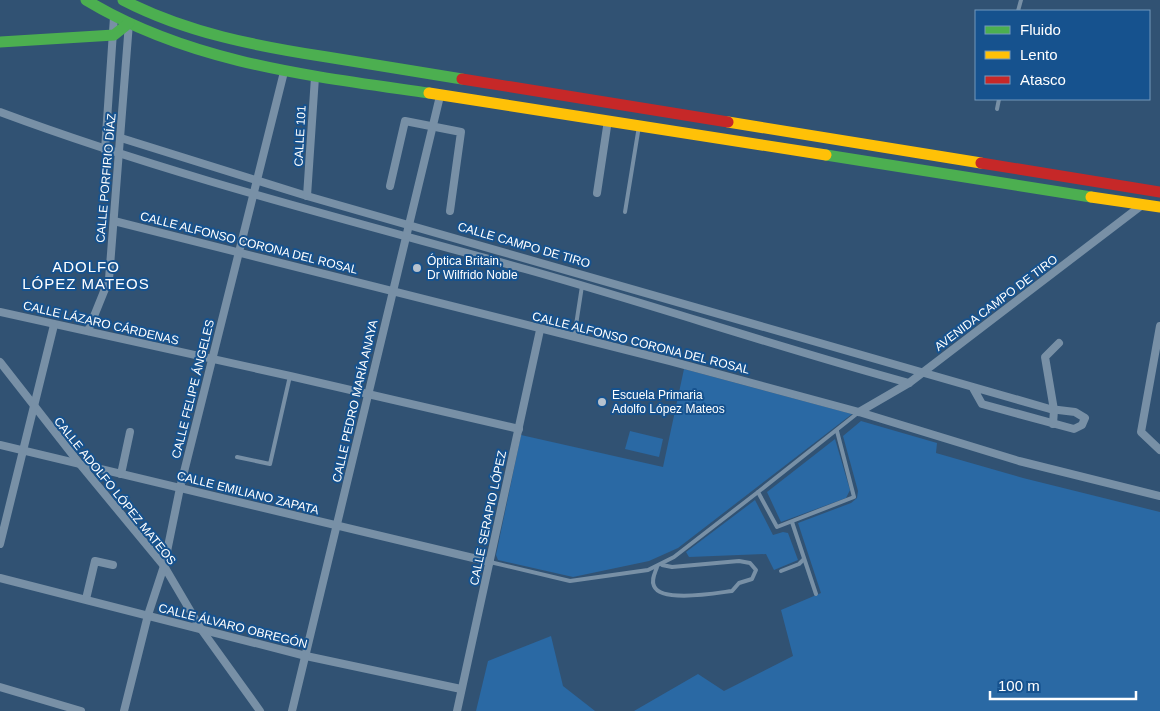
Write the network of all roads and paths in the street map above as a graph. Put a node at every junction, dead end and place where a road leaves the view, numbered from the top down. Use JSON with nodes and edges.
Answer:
{"nodes":[{"id":1,"x":86,"y":0,"type":"edge"},
{"id":2,"x":123,"y":0,"type":"edge"},
{"id":3,"x":114,"y":17,"type":"junction"},
{"id":4,"x":129,"y":23,"type":"junction"},
{"id":5,"x":114,"y":35,"type":"junction"},
{"id":6,"x":0,"y":42,"type":"edge"},
{"id":7,"x":284,"y":72,"type":"junction"},
{"id":8,"x":314,"y":77,"type":"junction"},
{"id":9,"x":440,"y":96,"type":"junction"},
{"id":10,"x":999,"y":100,"type":"edge"},
{"id":11,"x":627,"y":106,"type":"junction"},
{"id":12,"x":997,"y":109,"type":"dead end"},
{"id":13,"x":0,"y":112,"type":"edge"},
{"id":14,"x":608,"y":120,"type":"junction"},
{"id":15,"x":624,"y":122,"type":"junction"},
{"id":16,"x":639,"y":125,"type":"junction"},
{"id":17,"x":433,"y":126,"type":"junction"},
{"id":18,"x":121,"y":138,"type":"junction"},
{"id":19,"x":105,"y":150,"type":"junction"},
{"id":20,"x":120,"y":155,"type":"junction"},
{"id":21,"x":1052,"y":174,"type":"junction"},
{"id":22,"x":255,"y":181,"type":"junction"},
{"id":23,"x":390,"y":186,"type":"dead end"},
{"id":24,"x":1049,"y":192,"type":"junction"},
{"id":25,"x":1160,"y":192,"type":"edge"},
{"id":26,"x":597,"y":193,"type":"dead end"},
{"id":27,"x":252,"y":195,"type":"junction"},
{"id":28,"x":307,"y":196,"type":"junction"},
{"id":29,"x":1142,"y":205,"type":"junction"},
{"id":30,"x":1160,"y":207,"type":"edge"},
{"id":31,"x":450,"y":211,"type":"dead end"},
{"id":32,"x":625,"y":212,"type":"dead end"},
{"id":33,"x":114,"y":221,"type":"junction"},
{"id":34,"x":410,"y":225,"type":"junction"},
{"id":35,"x":406,"y":237,"type":"junction"},
{"id":36,"x":238,"y":251,"type":"junction"},
{"id":37,"x":622,"y":285,"type":"junction"},
{"id":38,"x":582,"y":286,"type":"junction"},
{"id":39,"x":393,"y":290,"type":"junction"},
{"id":40,"x":619,"y":297,"type":"junction"},
{"id":41,"x":0,"y":312,"type":"edge"},
{"id":42,"x":731,"y":319,"type":"junction"},
{"id":43,"x":54,"y":324,"type":"junction"},
{"id":44,"x":1160,"y":326,"type":"edge"},
{"id":45,"x":540,"y":330,"type":"junction"},
{"id":46,"x":88,"y":331,"type":"junction"},
{"id":47,"x":728,"y":331,"type":"junction"},
{"id":48,"x":574,"y":338,"type":"junction"},
{"id":49,"x":1059,"y":344,"type":"dead end"},
{"id":50,"x":824,"y":346,"type":"junction"},
{"id":51,"x":820,"y":359,"type":"junction"},
{"id":52,"x":212,"y":360,"type":"junction"},
{"id":53,"x":0,"y":362,"type":"edge"},
{"id":54,"x":922,"y":373,"type":"junction"},
{"id":55,"x":290,"y":376,"type":"junction"},
{"id":56,"x":909,"y":383,"type":"junction"},
{"id":57,"x":973,"y":388,"type":"junction"},
{"id":58,"x":368,"y":395,"type":"junction"},
{"id":59,"x":34,"y":408,"type":"junction"},
{"id":60,"x":1054,"y":410,"type":"junction"},
{"id":61,"x":859,"y":412,"type":"junction"},
{"id":62,"x":1053,"y":424,"type":"junction"},
{"id":63,"x":519,"y":429,"type":"junction"},
{"id":64,"x":837,"y":431,"type":"junction"},
{"id":65,"x":130,"y":432,"type":"dead end"},
{"id":66,"x":0,"y":445,"type":"edge"},
{"id":67,"x":22,"y":450,"type":"junction"},
{"id":68,"x":1160,"y":450,"type":"edge"},
{"id":69,"x":237,"y":456,"type":"dead end"},
{"id":70,"x":79,"y":464,"type":"junction"},
{"id":71,"x":121,"y":474,"type":"junction"},
{"id":72,"x":180,"y":488,"type":"junction"},
{"id":73,"x":758,"y":492,"type":"junction"},
{"id":74,"x":1160,"y":496,"type":"edge"},
{"id":75,"x":792,"y":522,"type":"junction"},
{"id":76,"x":337,"y":526,"type":"junction"},
{"id":77,"x":0,"y":544,"type":"edge"},
{"id":78,"x":804,"y":559,"type":"junction"},
{"id":79,"x":490,"y":562,"type":"junction"},
{"id":80,"x":113,"y":565,"type":"dead end"},
{"id":81,"x":662,"y":565,"type":"junction"},
{"id":82,"x":164,"y":566,"type":"junction"},
{"id":83,"x":657,"y":567,"type":"junction"},
{"id":84,"x":781,"y":571,"type":"dead end"},
{"id":85,"x":0,"y":578,"type":"edge"},
{"id":86,"x":816,"y":594,"type":"dead end"},
{"id":87,"x":86,"y":600,"type":"junction"},
{"id":88,"x":148,"y":616,"type":"junction"},
{"id":89,"x":201,"y":629,"type":"junction"},
{"id":90,"x":306,"y":656,"type":"junction"},
{"id":91,"x":0,"y":687,"type":"edge"},
{"id":92,"x":461,"y":689,"type":"junction"},
{"id":93,"x":80,"y":711,"type":"edge"},
{"id":94,"x":124,"y":711,"type":"edge"},
{"id":95,"x":260,"y":711,"type":"edge"},
{"id":96,"x":292,"y":711,"type":"edge"},
{"id":97,"x":457,"y":711,"type":"edge"}],
"edges":[{"from":1,"to":3,"type":"main road"},
{"from":2,"to":11,"type":"main road"},
{"from":3,"to":4,"type":"main road"},
{"from":3,"to":5,"type":"street","name":"CALLE PORFIRIO DÍAZ"},
{"from":4,"to":5,"type":"main road"},
{"from":4,"to":7,"type":"main road"},
{"from":4,"to":18,"type":"street","name":"CALLE PORFIRIO DÍAZ"},
{"from":5,"to":6,"type":"main road"},
{"from":5,"to":19,"type":"street","name":"CALLE PORFIRIO DÍAZ"},
{"from":7,"to":8,"type":"main road"},
{"from":7,"to":22,"type":"street","name":"CALLE FELIPE ÁNGELES"},
{"from":8,"to":9,"type":"main road"},
{"from":8,"to":28,"type":"street","name":"CALLE 101"},
{"from":9,"to":14,"type":"main road"},
{"from":9,"to":17,"type":"street","name":"CALLE PEDRO MARÍA ANAYA"},
{"from":10,"to":12,"type":"lane"},
{"from":11,"to":15,"type":"main road"},
{"from":11,"to":21,"type":"main road"},
{"from":13,"to":19,"type":"street"},
{"from":14,"to":15,"type":"main road"},
{"from":14,"to":26,"type":"street"},
{"from":15,"to":16,"type":"main road"},
{"from":16,"to":24,"type":"main road"},
{"from":16,"to":32,"type":"lane"},
{"from":17,"to":23,"type":"street"},
{"from":17,"to":31,"type":"street"},
{"from":17,"to":34,"type":"street","name":"CALLE PEDRO MARÍA ANAYA"},
{"from":18,"to":20,"type":"street","name":"CALLE PORFIRIO DÍAZ"},
{"from":18,"to":22,"type":"street","name":"CALLE CAMPO DE TIRO"},
{"from":19,"to":20,"type":"street"},
{"from":20,"to":27,"type":"street","name":"CALLE CAMPO DE TIRO"},
{"from":20,"to":33,"type":"street","name":"CALLE PORFIRIO DÍAZ"},
{"from":21,"to":24,"type":"main road"},
{"from":21,"to":25,"type":"main road"},
{"from":22,"to":27,"type":"street","name":"CALLE FELIPE ÁNGELES"},
{"from":22,"to":28,"type":"street","name":"CALLE CAMPO DE TIRO"},
{"from":24,"to":29,"type":"main road"},
{"from":27,"to":35,"type":"street","name":"CALLE CAMPO DE TIRO"},
{"from":27,"to":36,"type":"street","name":"CALLE FELIPE ÁNGELES"},
{"from":28,"to":34,"type":"street","name":"CALLE CAMPO DE TIRO"},
{"from":29,"to":30,"type":"main road"},
{"from":29,"to":54,"type":"street","name":"AVENIDA CAMPO DE TIRO"},
{"from":33,"to":36,"type":"street","name":"CALLE ALFONSO CORONA DEL ROSAL"},
{"from":33,"to":46,"type":"street","name":"CALLE PORFIRIO DÍAZ"},
{"from":34,"to":35,"type":"street","name":"CALLE PEDRO MARÍA ANAYA"},
{"from":34,"to":37,"type":"street","name":"CALLE CAMPO DE TIRO"},
{"from":35,"to":38,"type":"street","name":"CALLE CAMPO DE TIRO"},
{"from":35,"to":39,"type":"street","name":"CALLE PEDRO MARÍA ANAYA"},
{"from":36,"to":39,"type":"street","name":"CALLE ALFONSO CORONA DEL ROSAL"},
{"from":36,"to":52,"type":"street","name":"CALLE FELIPE ÁNGELES"},
{"from":37,"to":40,"type":"street"},
{"from":37,"to":42,"type":"street","name":"CALLE CAMPO DE TIRO"},
{"from":38,"to":40,"type":"street","name":"CALLE CAMPO DE TIRO"},
{"from":38,"to":48,"type":"lane"},
{"from":39,"to":45,"type":"street","name":"CALLE ALFONSO CORONA DEL ROSAL"},
{"from":39,"to":58,"type":"street","name":"CALLE PEDRO MARÍA ANAYA"},
{"from":40,"to":47,"type":"street","name":"CALLE CAMPO DE TIRO"},
{"from":41,"to":43,"type":"street","name":"CALLE LÁZARO CÁRDENAS"},
{"from":42,"to":47,"type":"street"},
{"from":42,"to":50,"type":"street","name":"CALLE CAMPO DE TIRO"},
{"from":43,"to":46,"type":"street","name":"CALLE LÁZARO CÁRDENAS"},
{"from":43,"to":59,"type":"street"},
{"from":44,"to":68,"type":"street"},
{"from":45,"to":48,"type":"street","name":"CALLE ALFONSO CORONA DEL ROSAL"},
{"from":45,"to":63,"type":"street","name":"CALLE SERAPIO LÓPEZ"},
{"from":46,"to":52,"type":"street","name":"CALLE LÁZARO CÁRDENAS"},
{"from":47,"to":51,"type":"street","name":"CALLE CAMPO DE TIRO"},
{"from":48,"to":61,"type":"street","name":"CALLE ALFONSO CORONA DEL ROSAL"},
{"from":49,"to":60,"type":"street"},
{"from":50,"to":51,"type":"street"},
{"from":50,"to":54,"type":"street","name":"CALLE CAMPO DE TIRO"},
{"from":51,"to":56,"type":"street","name":"CALLE CAMPO DE TIRO"},
{"from":52,"to":55,"type":"street","name":"CALLE LÁZARO CÁRDENAS"},
{"from":52,"to":72,"type":"street","name":"CALLE FELIPE ÁNGELES"},
{"from":53,"to":59,"type":"street","name":"CALLE ADOLFO LÓPEZ MATEOS"},
{"from":54,"to":56,"type":"street","name":"AVENIDA CAMPO DE TIRO"},
{"from":54,"to":57,"type":"street","name":"CALLE CAMPO DE TIRO"},
{"from":55,"to":58,"type":"street","name":"CALLE LÁZARO CÁRDENAS"},
{"from":55,"to":69,"type":"lane"},
{"from":56,"to":61,"type":"street","name":"AVENIDA CAMPO DE TIRO"},
{"from":57,"to":60,"type":"street","name":"CALLE CAMPO DE TIRO"},
{"from":57,"to":62,"type":"street"},
{"from":58,"to":63,"type":"street","name":"CALLE LÁZARO CÁRDENAS"},
{"from":58,"to":76,"type":"street","name":"CALLE PEDRO MARÍA ANAYA"},
{"from":59,"to":67,"type":"street"},
{"from":59,"to":70,"type":"street","name":"CALLE ADOLFO LÓPEZ MATEOS"},
{"from":60,"to":62,"type":"street"},
{"from":60,"to":62,"type":"street","name":"CALLE CAMPO DE TIRO"},
{"from":61,"to":64,"type":"lane"},
{"from":61,"to":74,"type":"street","name":"CALLE ALFONSO CORONA DEL ROSAL"},
{"from":63,"to":79,"type":"street","name":"CALLE SERAPIO LÓPEZ"},
{"from":64,"to":73,"type":"lane"},
{"from":64,"to":75,"type":"lane"},
{"from":65,"to":71,"type":"street"},
{"from":66,"to":67,"type":"street","name":"CALLE EMILIANO ZAPATA"},
{"from":67,"to":70,"type":"street","name":"CALLE EMILIANO ZAPATA"},
{"from":67,"to":77,"type":"street"},
{"from":70,"to":71,"type":"street","name":"CALLE EMILIANO ZAPATA"},
{"from":70,"to":82,"type":"street","name":"CALLE ADOLFO LÓPEZ MATEOS"},
{"from":71,"to":72,"type":"street","name":"CALLE EMILIANO ZAPATA"},
{"from":72,"to":76,"type":"street","name":"CALLE EMILIANO ZAPATA"},
{"from":72,"to":82,"type":"street","name":"CALLE FELIPE ÁNGELES"},
{"from":73,"to":75,"type":"lane"},
{"from":73,"to":81,"type":"lane"},
{"from":75,"to":78,"type":"lane"},
{"from":76,"to":79,"type":"street","name":"CALLE EMILIANO ZAPATA"},
{"from":76,"to":90,"type":"street","name":"CALLE PEDRO MARÍA ANAYA"},
{"from":78,"to":84,"type":"lane"},
{"from":78,"to":86,"type":"lane"},
{"from":79,"to":83,"type":"lane"},
{"from":79,"to":92,"type":"street","name":"CALLE SERAPIO LÓPEZ"},
{"from":80,"to":87,"type":"street"},
{"from":81,"to":83,"type":"lane"},
{"from":81,"to":83,"type":"lane"},
{"from":82,"to":88,"type":"street","name":"CALLE FELIPE ÁNGELES"},
{"from":82,"to":89,"type":"street","name":"CALLE ADOLFO LÓPEZ MATEOS"},
{"from":85,"to":87,"type":"street","name":"CALLE ÁLVARO OBREGÓN"},
{"from":87,"to":88,"type":"street","name":"CALLE ÁLVARO OBREGÓN"},
{"from":88,"to":89,"type":"street","name":"CALLE ÁLVARO OBREGÓN"},
{"from":88,"to":94,"type":"street","name":"CALLE FELIPE ÁNGELES"},
{"from":89,"to":90,"type":"street","name":"CALLE ÁLVARO OBREGÓN"},
{"from":89,"to":95,"type":"street","name":"CALLE ADOLFO LÓPEZ MATEOS"},
{"from":90,"to":92,"type":"street","name":"CALLE ÁLVARO OBREGÓN"},
{"from":90,"to":96,"type":"street","name":"CALLE PEDRO MARÍA ANAYA"},
{"from":91,"to":93,"type":"street"},
{"from":92,"to":97,"type":"street","name":"CALLE SERAPIO LÓPEZ"}]}
